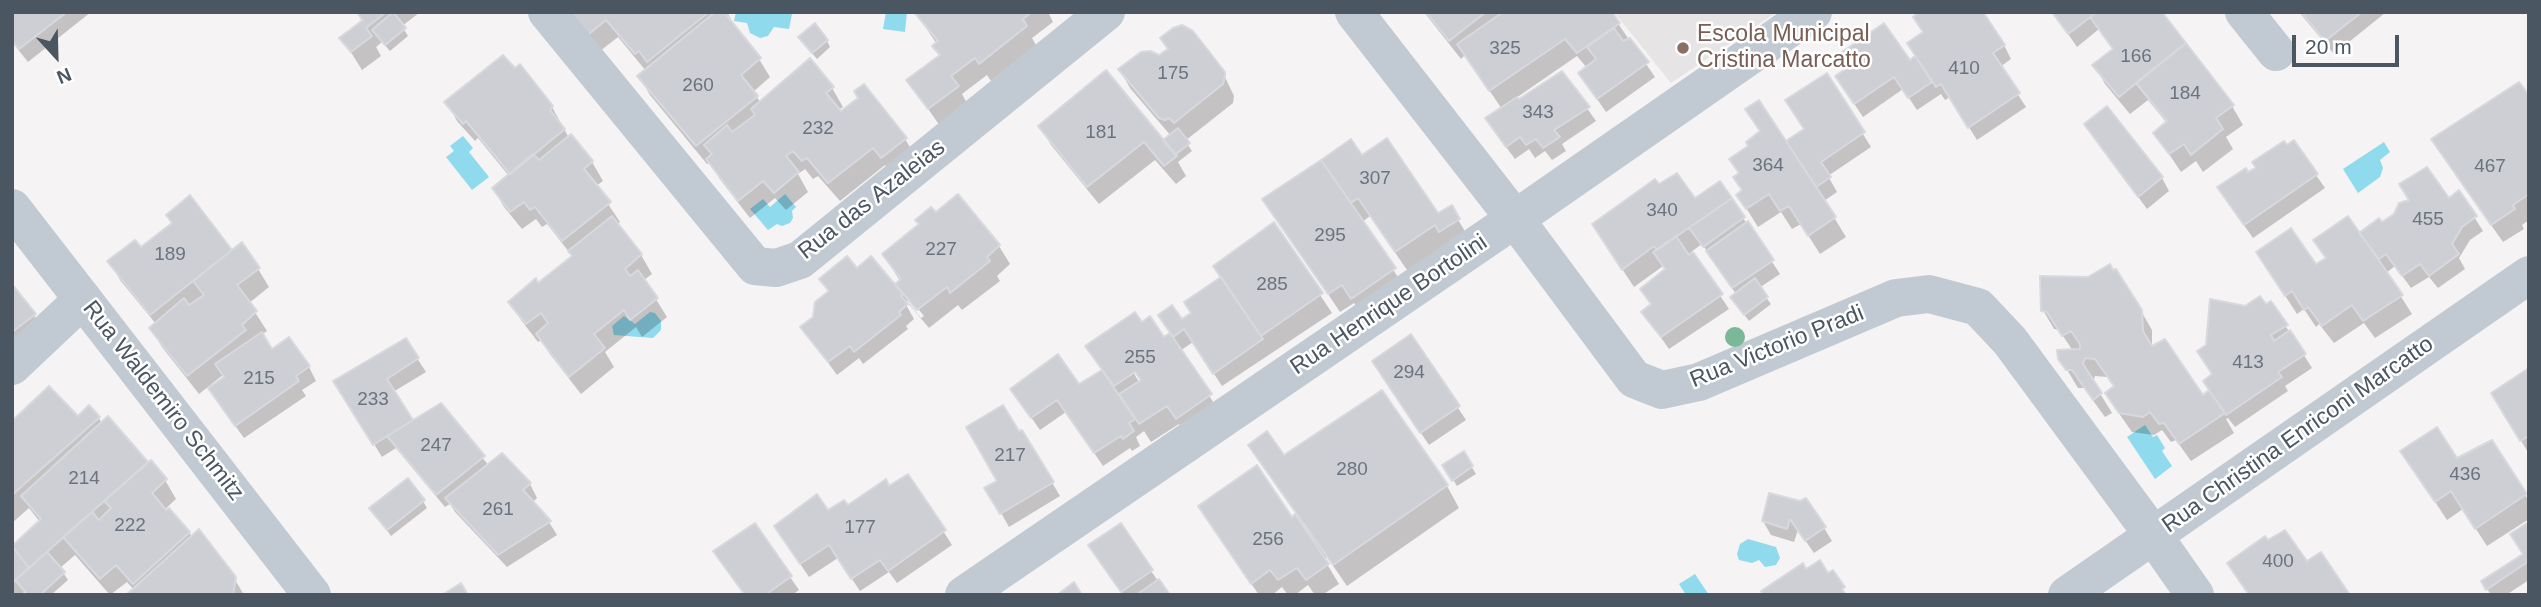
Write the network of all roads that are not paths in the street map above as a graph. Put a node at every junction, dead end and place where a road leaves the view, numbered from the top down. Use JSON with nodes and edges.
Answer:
{"nodes":[{"id":1,"x":547,"y":12,"type":"edge"},
{"id":2,"x":1106,"y":12,"type":"edge"},
{"id":3,"x":1354,"y":12,"type":"edge"},
{"id":4,"x":1813,"y":12,"type":"edge"},
{"id":5,"x":2244,"y":12,"type":"edge"},
{"id":6,"x":2276,"y":52,"type":"dead end"},
{"id":7,"x":12,"y":208,"type":"edge"},
{"id":8,"x":1515,"y":219,"type":"junction"},
{"id":9,"x":2529,"y":275,"type":"edge"},
{"id":10,"x":83,"y":299,"type":"junction"},
{"id":11,"x":12,"y":366,"type":"edge"},
{"id":12,"x":2154,"y":535,"type":"junction"},
{"id":13,"x":312,"y":595,"type":"edge"},
{"id":14,"x":964,"y":595,"type":"edge"},
{"id":15,"x":2067,"y":595,"type":"edge"},
{"id":16,"x":2195,"y":595,"type":"edge"}],
"edges":[{"from":1,"to":2,"type":"street","name":"Rua das Azaleias"},
{"from":3,"to":8,"type":"street","name":"Rua Victorio Pradi"},
{"from":4,"to":8,"type":"street","name":"Rua Henrique Bortolini"},
{"from":5,"to":6,"type":"street"},
{"from":7,"to":10,"type":"street","name":"Rua Waldemiro Schmitz"},
{"from":8,"to":12,"type":"street","name":"Rua Victorio Pradi"},
{"from":8,"to":14,"type":"street","name":"Rua Henrique Bortolini"},
{"from":9,"to":12,"type":"street","name":"Rua Christina Enriconi Marcatto"},
{"from":10,"to":11,"type":"street"},
{"from":10,"to":13,"type":"street","name":"Rua Waldemiro Schmitz"},
{"from":12,"to":15,"type":"street","name":"Rua Christina Enriconi Marcatto"},
{"from":12,"to":16,"type":"street","name":"Rua Victorio Pradi"}]}
